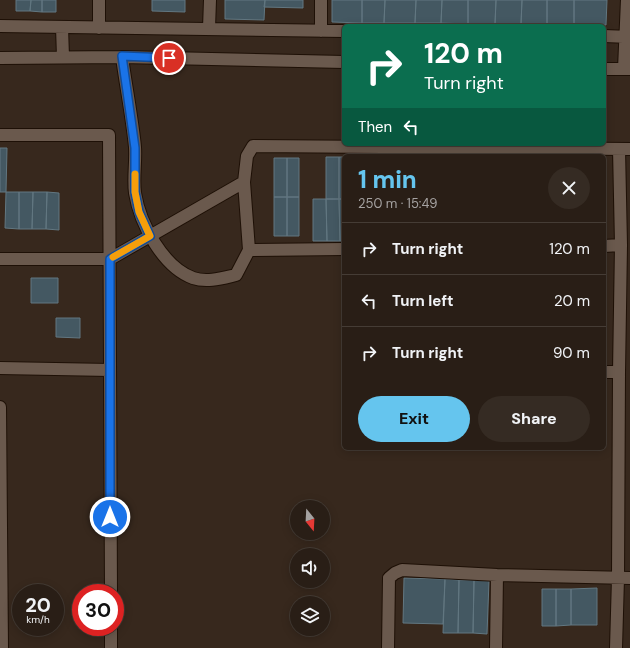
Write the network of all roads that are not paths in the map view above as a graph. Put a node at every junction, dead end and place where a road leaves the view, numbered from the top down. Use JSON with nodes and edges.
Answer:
{"nodes":[{"id":1,"x":99,"y":0,"type":"edge"},
{"id":2,"x":210,"y":0,"type":"edge"},
{"id":3,"x":321,"y":0,"type":"edge"},
{"id":4,"x":627,"y":0,"type":"edge"},
{"id":5,"x":0,"y":26,"type":"edge"},
{"id":6,"x":62,"y":27,"type":"junction"},
{"id":7,"x":99,"y":28,"type":"junction"},
{"id":8,"x":209,"y":28,"type":"junction"},
{"id":9,"x":321,"y":31,"type":"junction"},
{"id":10,"x":342,"y":31,"type":"edge"},
{"id":11,"x":606,"y":36,"type":"edge"},
{"id":12,"x":628,"y":36,"type":"edge"},
{"id":13,"x":122,"y":56,"type":"junction"},
{"id":14,"x":63,"y":57,"type":"junction"},
{"id":15,"x":0,"y":58,"type":"edge"},
{"id":16,"x":342,"y":62,"type":"edge"},
{"id":17,"x":606,"y":69,"type":"edge"},
{"id":18,"x":627,"y":69,"type":"edge"},
{"id":19,"x":0,"y":135,"type":"edge"},
{"id":20,"x":625,"y":149,"type":"edge"},
{"id":21,"x":244,"y":182,"type":"junction"},
{"id":22,"x":150,"y":236,"type":"junction"},
{"id":23,"x":621,"y":245,"type":"junction"},
{"id":24,"x":606,"y":246,"type":"edge"},
{"id":25,"x":342,"y":249,"type":"edge"},
{"id":26,"x":249,"y":250,"type":"junction"},
{"id":27,"x":0,"y":259,"type":"edge"},
{"id":28,"x":110,"y":259,"type":"junction"},
{"id":29,"x":0,"y":368,"type":"edge"},
{"id":30,"x":110,"y":370,"type":"junction"},
{"id":31,"x":606,"y":372,"type":"edge"},
{"id":32,"x":619,"y":372,"type":"junction"},
{"id":33,"x":0,"y":407,"type":"edge"},
{"id":34,"x":0,"y":457,"type":"edge"},
{"id":35,"x":1,"y":566,"type":"edge"},
{"id":36,"x":497,"y":575,"type":"junction"},
{"id":37,"x":624,"y":578,"type":"edge"},
{"id":38,"x":111,"y":584,"type":"edge"},
{"id":39,"x":111,"y":636,"type":"edge"},
{"id":40,"x":2,"y":648,"type":"edge"},
{"id":41,"x":111,"y":648,"type":"edge"},
{"id":42,"x":388,"y":648,"type":"edge"},
{"id":43,"x":496,"y":648,"type":"edge"},
{"id":44,"x":616,"y":648,"type":"edge"}],
"edges":[{"from":1,"to":7,"type":"street"},
{"from":2,"to":8,"type":"street"},
{"from":3,"to":9,"type":"street"},
{"from":4,"to":12,"type":"street"},
{"from":5,"to":6,"type":"street"},
{"from":6,"to":7,"type":"street"},
{"from":6,"to":14,"type":"street"},
{"from":7,"to":8,"type":"street"},
{"from":8,"to":9,"type":"street"},
{"from":9,"to":10,"type":"street"},
{"from":11,"to":12,"type":"street"},
{"from":12,"to":18,"type":"street"},
{"from":13,"to":14,"type":"street"},
{"from":13,"to":16,"type":"street"},
{"from":13,"to":22,"type":"street"},
{"from":14,"to":15,"type":"street"},
{"from":17,"to":18,"type":"street"},
{"from":19,"to":28,"type":"street"},
{"from":20,"to":21,"type":"street"},
{"from":20,"to":23,"type":"street"},
{"from":21,"to":22,"type":"street"},
{"from":21,"to":26,"type":"street"},
{"from":22,"to":26,"type":"street"},
{"from":22,"to":28,"type":"street"},
{"from":23,"to":24,"type":"street"},
{"from":23,"to":32,"type":"street"},
{"from":25,"to":26,"type":"street"},
{"from":27,"to":28,"type":"street"},
{"from":28,"to":30,"type":"street"},
{"from":29,"to":30,"type":"street"},
{"from":30,"to":38,"type":"street"},
{"from":31,"to":32,"type":"street"},
{"from":32,"to":37,"type":"street"},
{"from":33,"to":34,"type":"street"},
{"from":34,"to":35,"type":"street"},
{"from":35,"to":40,"type":"street"},
{"from":36,"to":37,"type":"street"},
{"from":36,"to":42,"type":"street"},
{"from":36,"to":43,"type":"street"},
{"from":37,"to":44,"type":"street"},
{"from":39,"to":41,"type":"street"}]}
